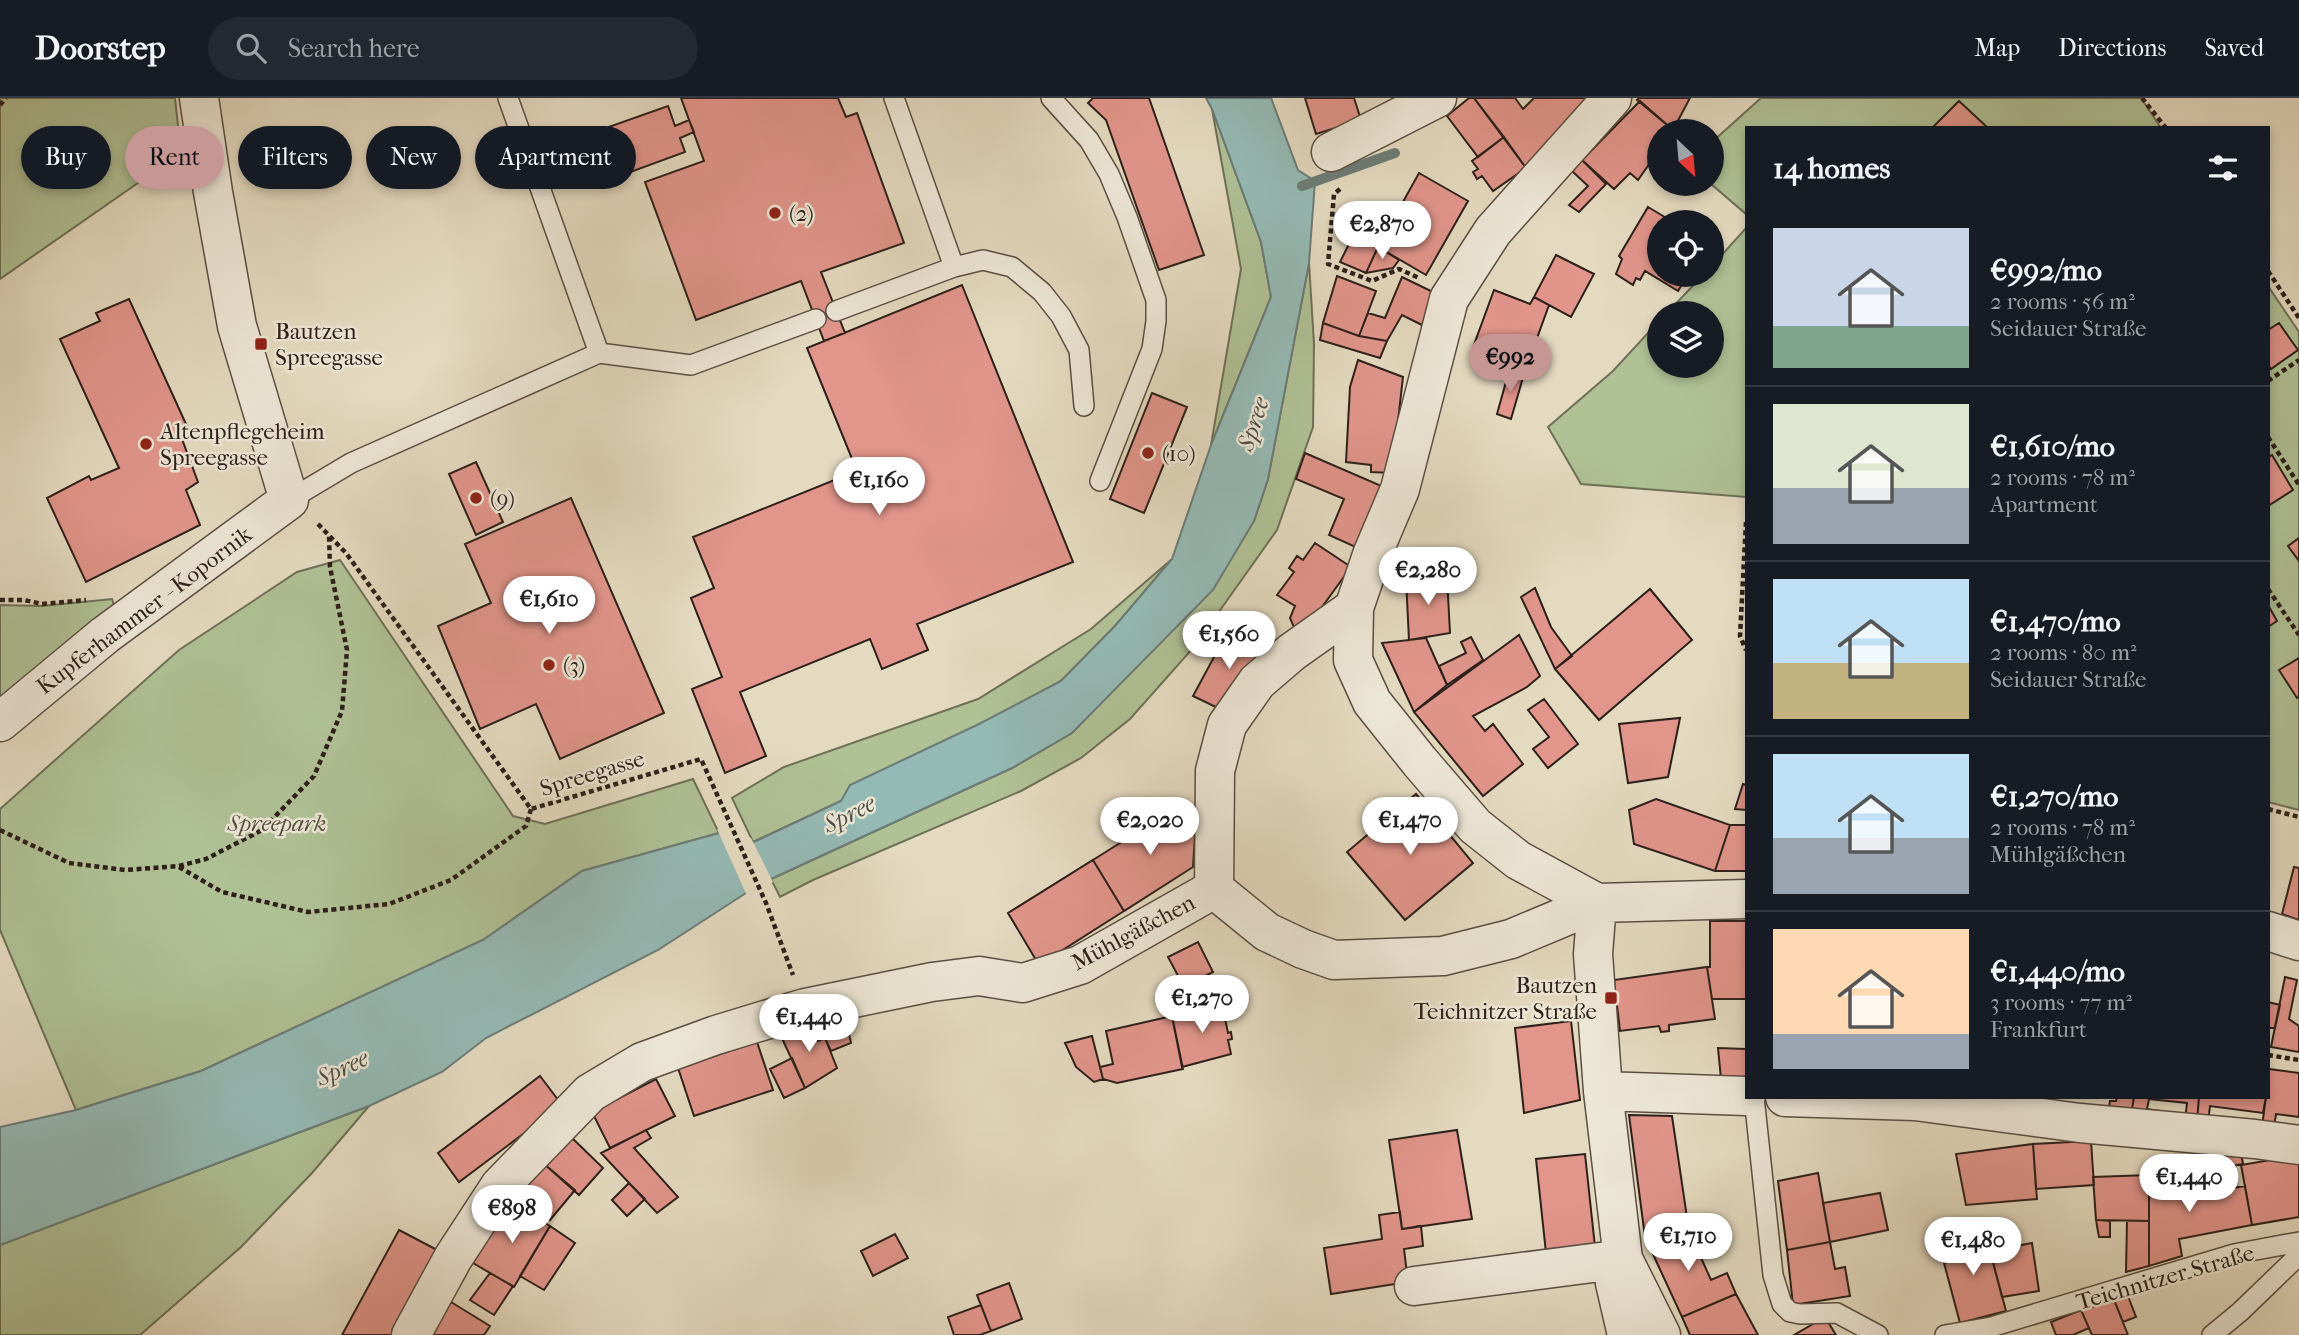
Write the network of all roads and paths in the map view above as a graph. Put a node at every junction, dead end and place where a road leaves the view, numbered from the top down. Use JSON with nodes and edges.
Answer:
{"nodes":[{"id":1,"x":6,"y":98,"type":"edge"},
{"id":2,"x":199,"y":98,"type":"edge"},
{"id":3,"x":508,"y":98,"type":"edge"},
{"id":4,"x":894,"y":98,"type":"edge"},
{"id":5,"x":1051,"y":98,"type":"edge"},
{"id":6,"x":1437,"y":98,"type":"edge"},
{"id":7,"x":1612,"y":98,"type":"edge"},
{"id":8,"x":2142,"y":98,"type":"edge"},
{"id":9,"x":0,"y":106,"type":"edge"},
{"id":10,"x":2164,"y":126,"type":"edge"},
{"id":11,"x":1338,"y":168,"type":"joint"},
{"id":12,"x":954,"y":267,"type":"junction"},
{"id":13,"x":2270,"y":274,"type":"edge"},
{"id":14,"x":1452,"y":294,"type":"junction"},
{"id":15,"x":836,"y":311,"type":"dead end"},
{"id":16,"x":2299,"y":318,"type":"edge"},
{"id":17,"x":816,"y":319,"type":"dead end"},
{"id":18,"x":599,"y":352,"type":"junction"},
{"id":19,"x":2299,"y":359,"type":"edge"},
{"id":20,"x":2270,"y":379,"type":"edge"},
{"id":21,"x":1084,"y":407,"type":"dead end"},
{"id":22,"x":2270,"y":440,"type":"edge"},
{"id":23,"x":1100,"y":481,"type":"dead end"},
{"id":24,"x":2299,"y":485,"type":"edge"},
{"id":25,"x":289,"y":500,"type":"junction"},
{"id":26,"x":329,"y":535,"type":"junction"},
{"id":27,"x":1745,"y":541,"type":"edge"},
{"id":28,"x":2270,"y":592,"type":"edge"},
{"id":29,"x":1354,"y":608,"type":"junction"},
{"id":30,"x":2299,"y":635,"type":"edge"},
{"id":31,"x":1745,"y":648,"type":"edge"},
{"id":32,"x":0,"y":722,"type":"edge"},
{"id":33,"x":531,"y":809,"type":"junction"},
{"id":34,"x":2270,"y":810,"type":"edge"},
{"id":35,"x":2299,"y":817,"type":"edge"},
{"id":36,"x":0,"y":831,"type":"edge"},
{"id":37,"x":179,"y":866,"type":"junction"},
{"id":38,"x":1214,"y":889,"type":"junction"},
{"id":39,"x":1745,"y":899,"type":"edge"},
{"id":40,"x":1597,"y":903,"type":"junction"},
{"id":41,"x":2270,"y":932,"type":"edge"},
{"id":42,"x":2299,"y":941,"type":"edge"},
{"id":43,"x":805,"y":1008,"type":"junction"},
{"id":44,"x":2270,"y":1055,"type":"edge"},
{"id":45,"x":2299,"y":1060,"type":"edge"},
{"id":46,"x":1602,"y":1091,"type":"junction"},
{"id":47,"x":1745,"y":1096,"type":"edge"},
{"id":48,"x":1754,"y":1099,"type":"edge"},
{"id":49,"x":1850,"y":1099,"type":"edge"},
{"id":50,"x":2299,"y":1145,"type":"edge"},
{"id":51,"x":2299,"y":1242,"type":"edge"},
{"id":52,"x":2299,"y":1255,"type":"edge"},
{"id":53,"x":1623,"y":1259,"type":"junction"},
{"id":54,"x":1414,"y":1286,"type":"dead end"},
{"id":55,"x":1993,"y":1331,"type":"edge"},
{"id":56,"x":411,"y":1335,"type":"edge"},
{"id":57,"x":1627,"y":1335,"type":"edge"},
{"id":58,"x":1661,"y":1335,"type":"edge"},
{"id":59,"x":1878,"y":1335,"type":"edge"},
{"id":60,"x":1945,"y":1335,"type":"edge"},
{"id":61,"x":2212,"y":1335,"type":"edge"}],
"edges":[{"from":1,"to":9,"type":"path"},
{"from":2,"to":25,"type":"street"},
{"from":3,"to":18,"type":"lane"},
{"from":4,"to":12,"type":"lane"},
{"from":5,"to":23,"type":"lane"},
{"from":6,"to":11,"type":"street"},
{"from":7,"to":14,"type":"street"},
{"from":8,"to":10,"type":"path"},
{"from":11,"to":14,"type":"path"},
{"from":12,"to":15,"type":"lane"},
{"from":12,"to":21,"type":"lane"},
{"from":13,"to":16,"type":"path"},
{"from":14,"to":29,"type":"street"},
{"from":17,"to":18,"type":"lane"},
{"from":18,"to":25,"type":"lane"},
{"from":19,"to":20,"type":"path"},
{"from":22,"to":24,"type":"path"},
{"from":25,"to":26,"type":"path","name":"Spreegasse"},
{"from":25,"to":32,"type":"street","name":"Kupferhammer - Kopornik"},
{"from":26,"to":33,"type":"path","name":"Spreegasse"},
{"from":26,"to":37,"type":"path"},
{"from":27,"to":31,"type":"path"},
{"from":28,"to":30,"type":"path"},
{"from":29,"to":38,"type":"street","name":"Mühlgäßchen"},
{"from":29,"to":40,"type":"street"},
{"from":33,"to":37,"type":"path"},
{"from":33,"to":43,"type":"path","name":"Spreegasse"},
{"from":34,"to":35,"type":"path"},
{"from":36,"to":37,"type":"path"},
{"from":38,"to":40,"type":"street","name":"Mühlgäßchen"},
{"from":38,"to":43,"type":"street","name":"Mühlgäßchen"},
{"from":39,"to":40,"type":"street"},
{"from":40,"to":46,"type":"street"},
{"from":41,"to":42,"type":"street"},
{"from":43,"to":56,"type":"street","name":"Mühlgäßchen"},
{"from":44,"to":45,"type":"path"},
{"from":46,"to":47,"type":"street"},
{"from":46,"to":53,"type":"street"},
{"from":48,"to":59,"type":"lane"},
{"from":49,"to":50,"type":"street"},
{"from":51,"to":55,"type":"lane","name":"Teichnitzer Straße"},
{"from":52,"to":61,"type":"lane","name":"Teichnitzer Straße"},
{"from":53,"to":54,"type":"street"},
{"from":53,"to":57,"type":"street"},
{"from":53,"to":58,"type":"street"},
{"from":55,"to":60,"type":"lane","name":"Teichnitzer Straße"}]}
